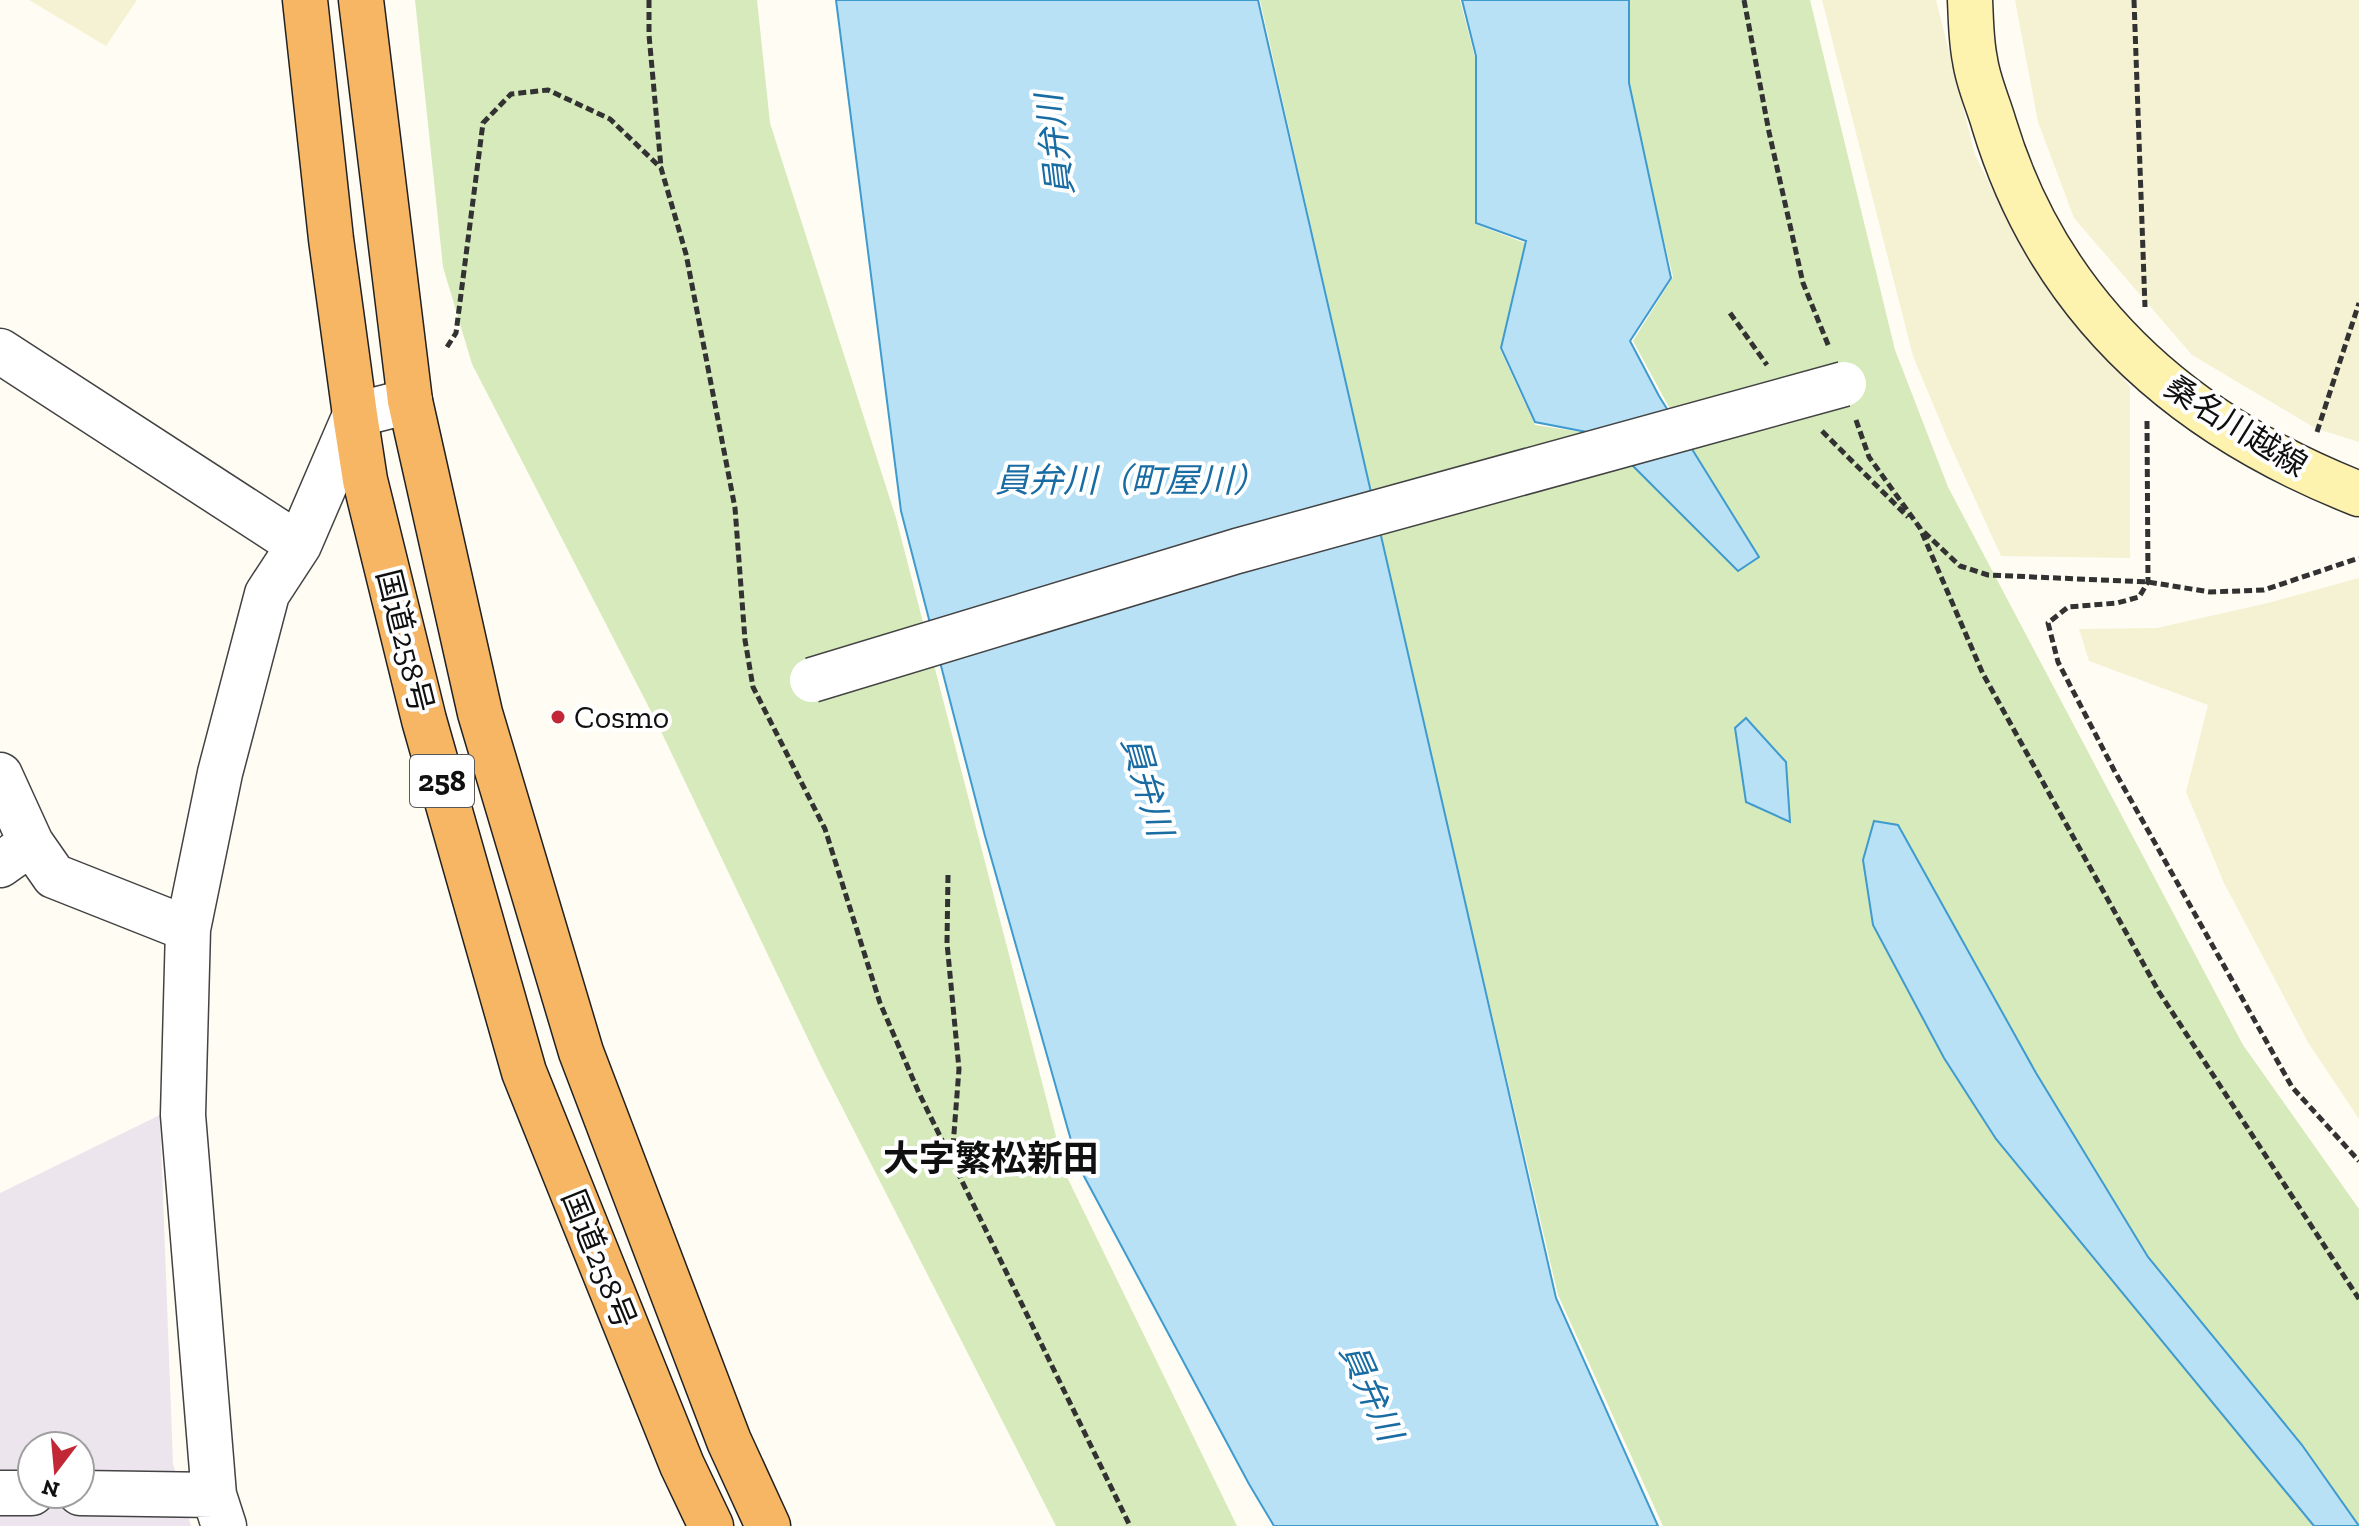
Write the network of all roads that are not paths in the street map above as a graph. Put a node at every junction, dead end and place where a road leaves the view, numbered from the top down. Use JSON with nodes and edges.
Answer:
{"nodes":[{"id":1,"x":305,"y":0,"type":"edge"},
{"id":2,"x":361,"y":0,"type":"edge"},
{"id":3,"x":1970,"y":0,"type":"edge"},
{"id":4,"x":0,"y":351,"type":"edge"},
{"id":5,"x":1844,"y":384,"type":"road end"},
{"id":6,"x":410,"y":401,"type":"junction"},
{"id":7,"x":355,"y":415,"type":"junction"},
{"id":8,"x":2359,"y":494,"type":"edge"},
{"id":9,"x":299,"y":545,"type":"junction"},
{"id":10,"x":812,"y":680,"type":"dead end"},
{"id":11,"x":0,"y":775,"type":"edge"},
{"id":12,"x":16,"y":854,"type":"edge"},
{"id":13,"x":188,"y":929,"type":"junction"},
{"id":14,"x":96,"y":1495,"type":"edge"},
{"id":15,"x":219,"y":1510,"type":"edge"},
{"id":16,"x":711,"y":1526,"type":"edge"},
{"id":17,"x":768,"y":1526,"type":"edge"}],
"edges":[{"from":1,"to":7,"type":"highway","name":"国道258号","number":"258"},
{"from":2,"to":6,"type":"highway","name":"国道258号","number":"258"},
{"from":3,"to":8,"type":"main road","name":"桑名川越線"},
{"from":4,"to":9,"type":"street"},
{"from":5,"to":10,"type":"street","bridge":true},
{"from":6,"to":7,"type":"street"},
{"from":6,"to":17,"type":"highway","name":"国道258号","number":"258"},
{"from":7,"to":9,"type":"street"},
{"from":7,"to":16,"type":"highway","name":"国道258号","number":"258"},
{"from":9,"to":13,"type":"street"},
{"from":11,"to":12,"type":"street"},
{"from":12,"to":13,"type":"street"},
{"from":13,"to":15,"type":"street"},
{"from":14,"to":15,"type":"street"}]}
